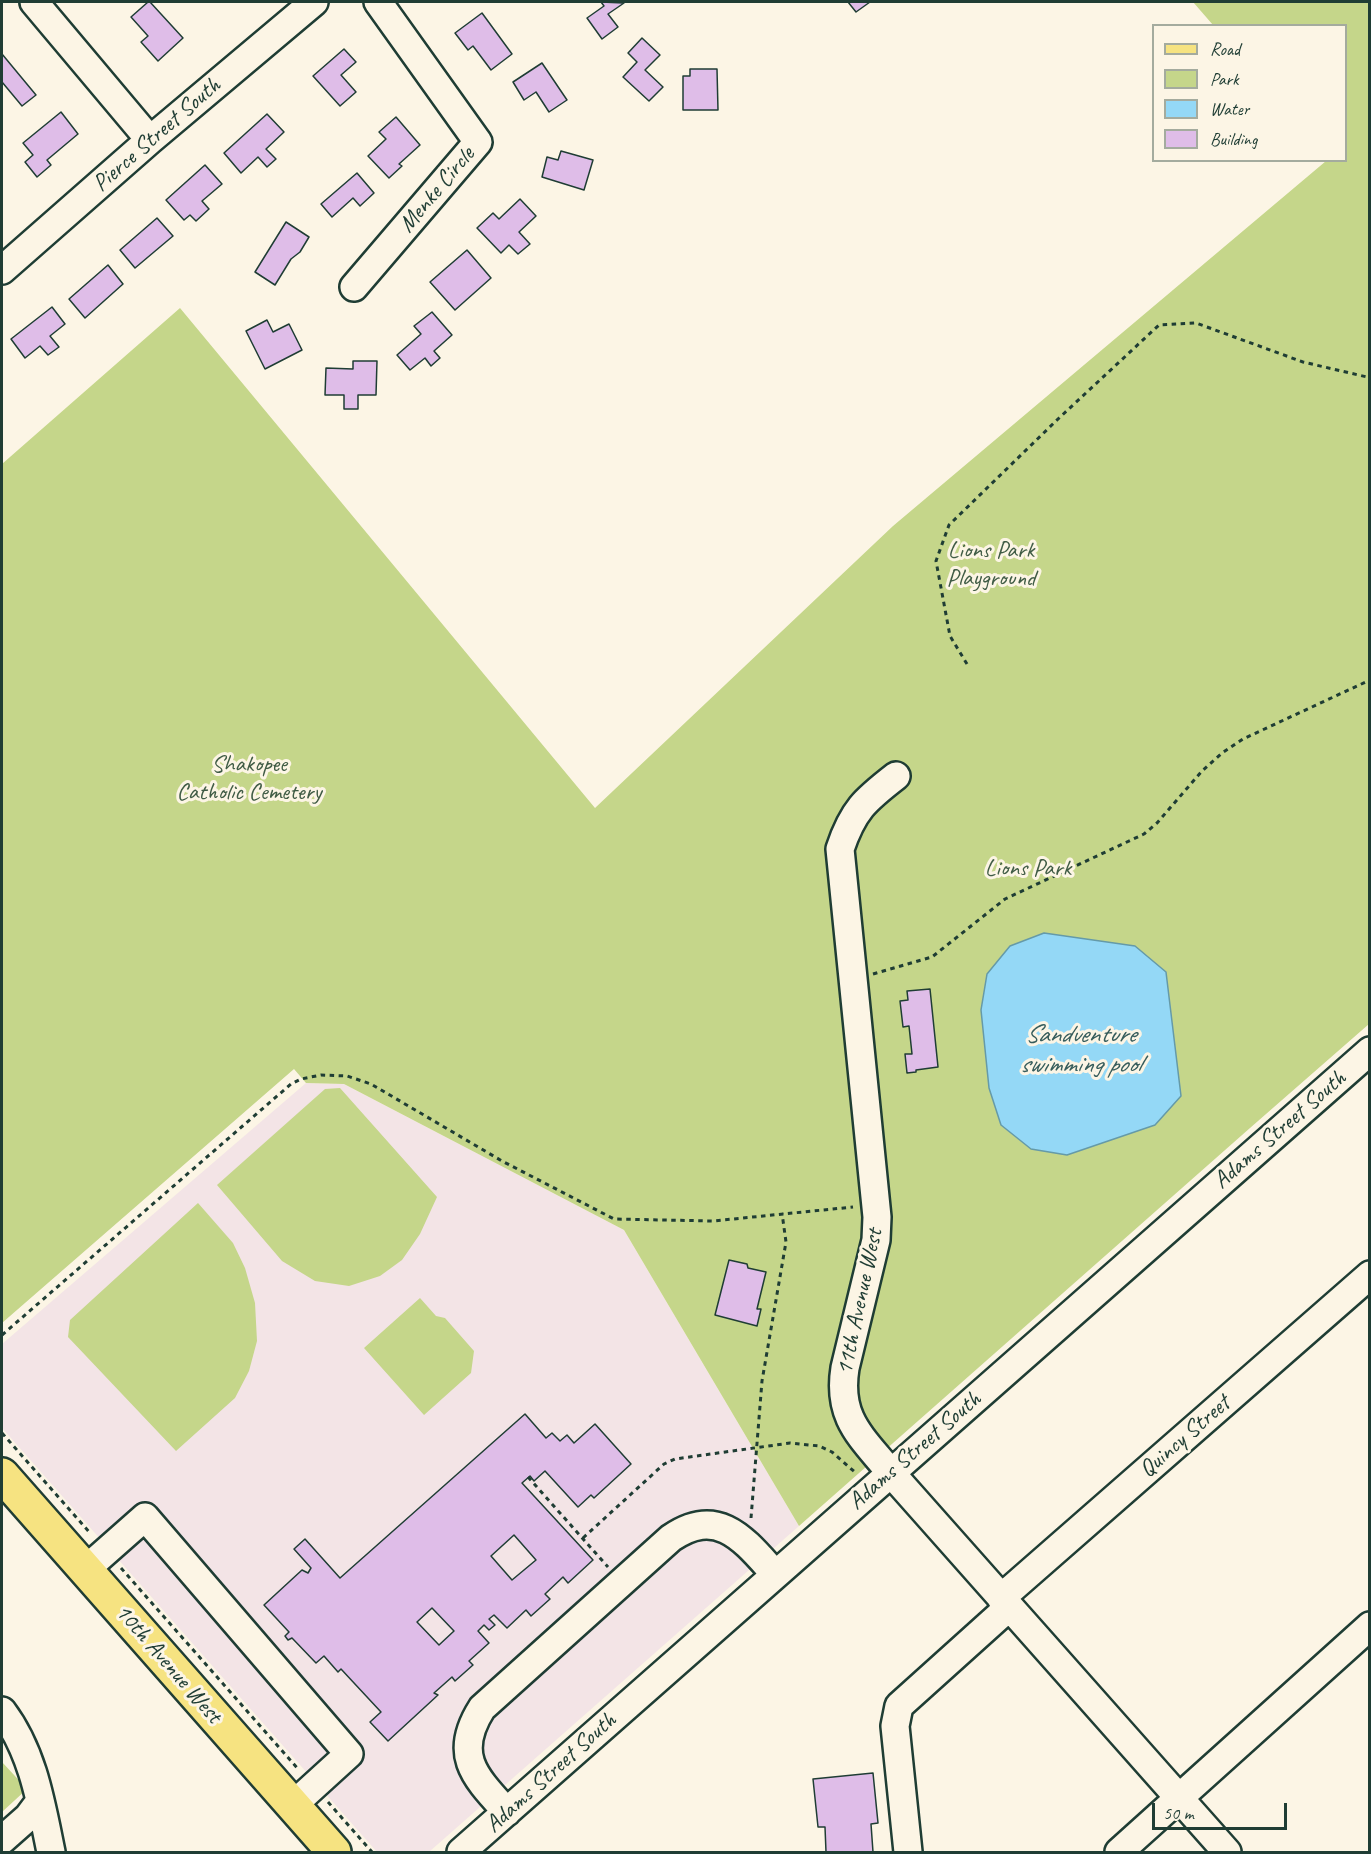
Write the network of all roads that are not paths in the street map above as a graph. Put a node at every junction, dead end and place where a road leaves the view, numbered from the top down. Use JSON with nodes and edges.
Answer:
{"nodes":[{"id":1,"x":34,"y":2,"type":"edge"},
{"id":2,"x":314,"y":2,"type":"edge"},
{"id":3,"x":378,"y":2,"type":"edge"},
{"id":4,"x":150,"y":140,"type":"junction"},
{"id":5,"x":2,"y":270,"type":"edge"},
{"id":6,"x":354,"y":287,"type":"dead end"},
{"id":7,"x":896,"y":776,"type":"dead end"},
{"id":8,"x":1370,"y":1051,"type":"edge"},
{"id":9,"x":1370,"y":1275,"type":"edge"},
{"id":10,"x":2,"y":1475,"type":"edge"},
{"id":11,"x":881,"y":1481,"type":"junction"},
{"id":12,"x":95,"y":1560,"type":"junction"},
{"id":13,"x":775,"y":1574,"type":"junction"},
{"id":14,"x":1005,"y":1603,"type":"junction"},
{"id":15,"x":1370,"y":1626,"type":"edge"},
{"id":16,"x":2,"y":1711,"type":"edge"},
{"id":17,"x":303,"y":1796,"type":"junction"},
{"id":18,"x":1180,"y":1799,"type":"junction"},
{"id":19,"x":40,"y":1801,"type":"junction"},
{"id":20,"x":507,"y":1812,"type":"junction"},
{"id":21,"x":2,"y":1840,"type":"edge"},
{"id":22,"x":51,"y":1852,"type":"edge"},
{"id":23,"x":334,"y":1852,"type":"edge"},
{"id":24,"x":461,"y":1852,"type":"edge"},
{"id":25,"x":908,"y":1852,"type":"edge"},
{"id":26,"x":1119,"y":1852,"type":"edge"},
{"id":27,"x":1227,"y":1852,"type":"edge"}],
"edges":[{"from":1,"to":4,"type":"street"},
{"from":2,"to":4,"type":"street","name":"Pierce Street South"},
{"from":3,"to":6,"type":"street","name":"Menke Circle"},
{"from":4,"to":5,"type":"street","name":"Pierce Street South"},
{"from":7,"to":11,"type":"street","name":"11th Avenue West"},
{"from":8,"to":11,"type":"street","name":"Adams Street South"},
{"from":9,"to":14,"type":"street","name":"Quincy Street"},
{"from":10,"to":12,"type":"main road","name":"10th Avenue West"},
{"from":11,"to":13,"type":"street","name":"Adams Street South"},
{"from":11,"to":14,"type":"street","name":"11th Avenue West"},
{"from":12,"to":17,"type":"main road","name":"10th Avenue West"},
{"from":12,"to":17,"type":"street"},
{"from":13,"to":20,"type":"street","name":"Adams Street South"},
{"from":13,"to":20,"type":"street"},
{"from":14,"to":18,"type":"street","name":"11th Avenue West"},
{"from":14,"to":25,"type":"street","name":"Quincy Street"},
{"from":15,"to":18,"type":"street"},
{"from":16,"to":19,"type":"street"},
{"from":17,"to":23,"type":"main road","name":"10th Avenue West"},
{"from":18,"to":26,"type":"street"},
{"from":18,"to":27,"type":"street","name":"11th Avenue West"},
{"from":19,"to":21,"type":"street"},
{"from":19,"to":22,"type":"street"},
{"from":20,"to":24,"type":"street","name":"Adams Street South"}]}
